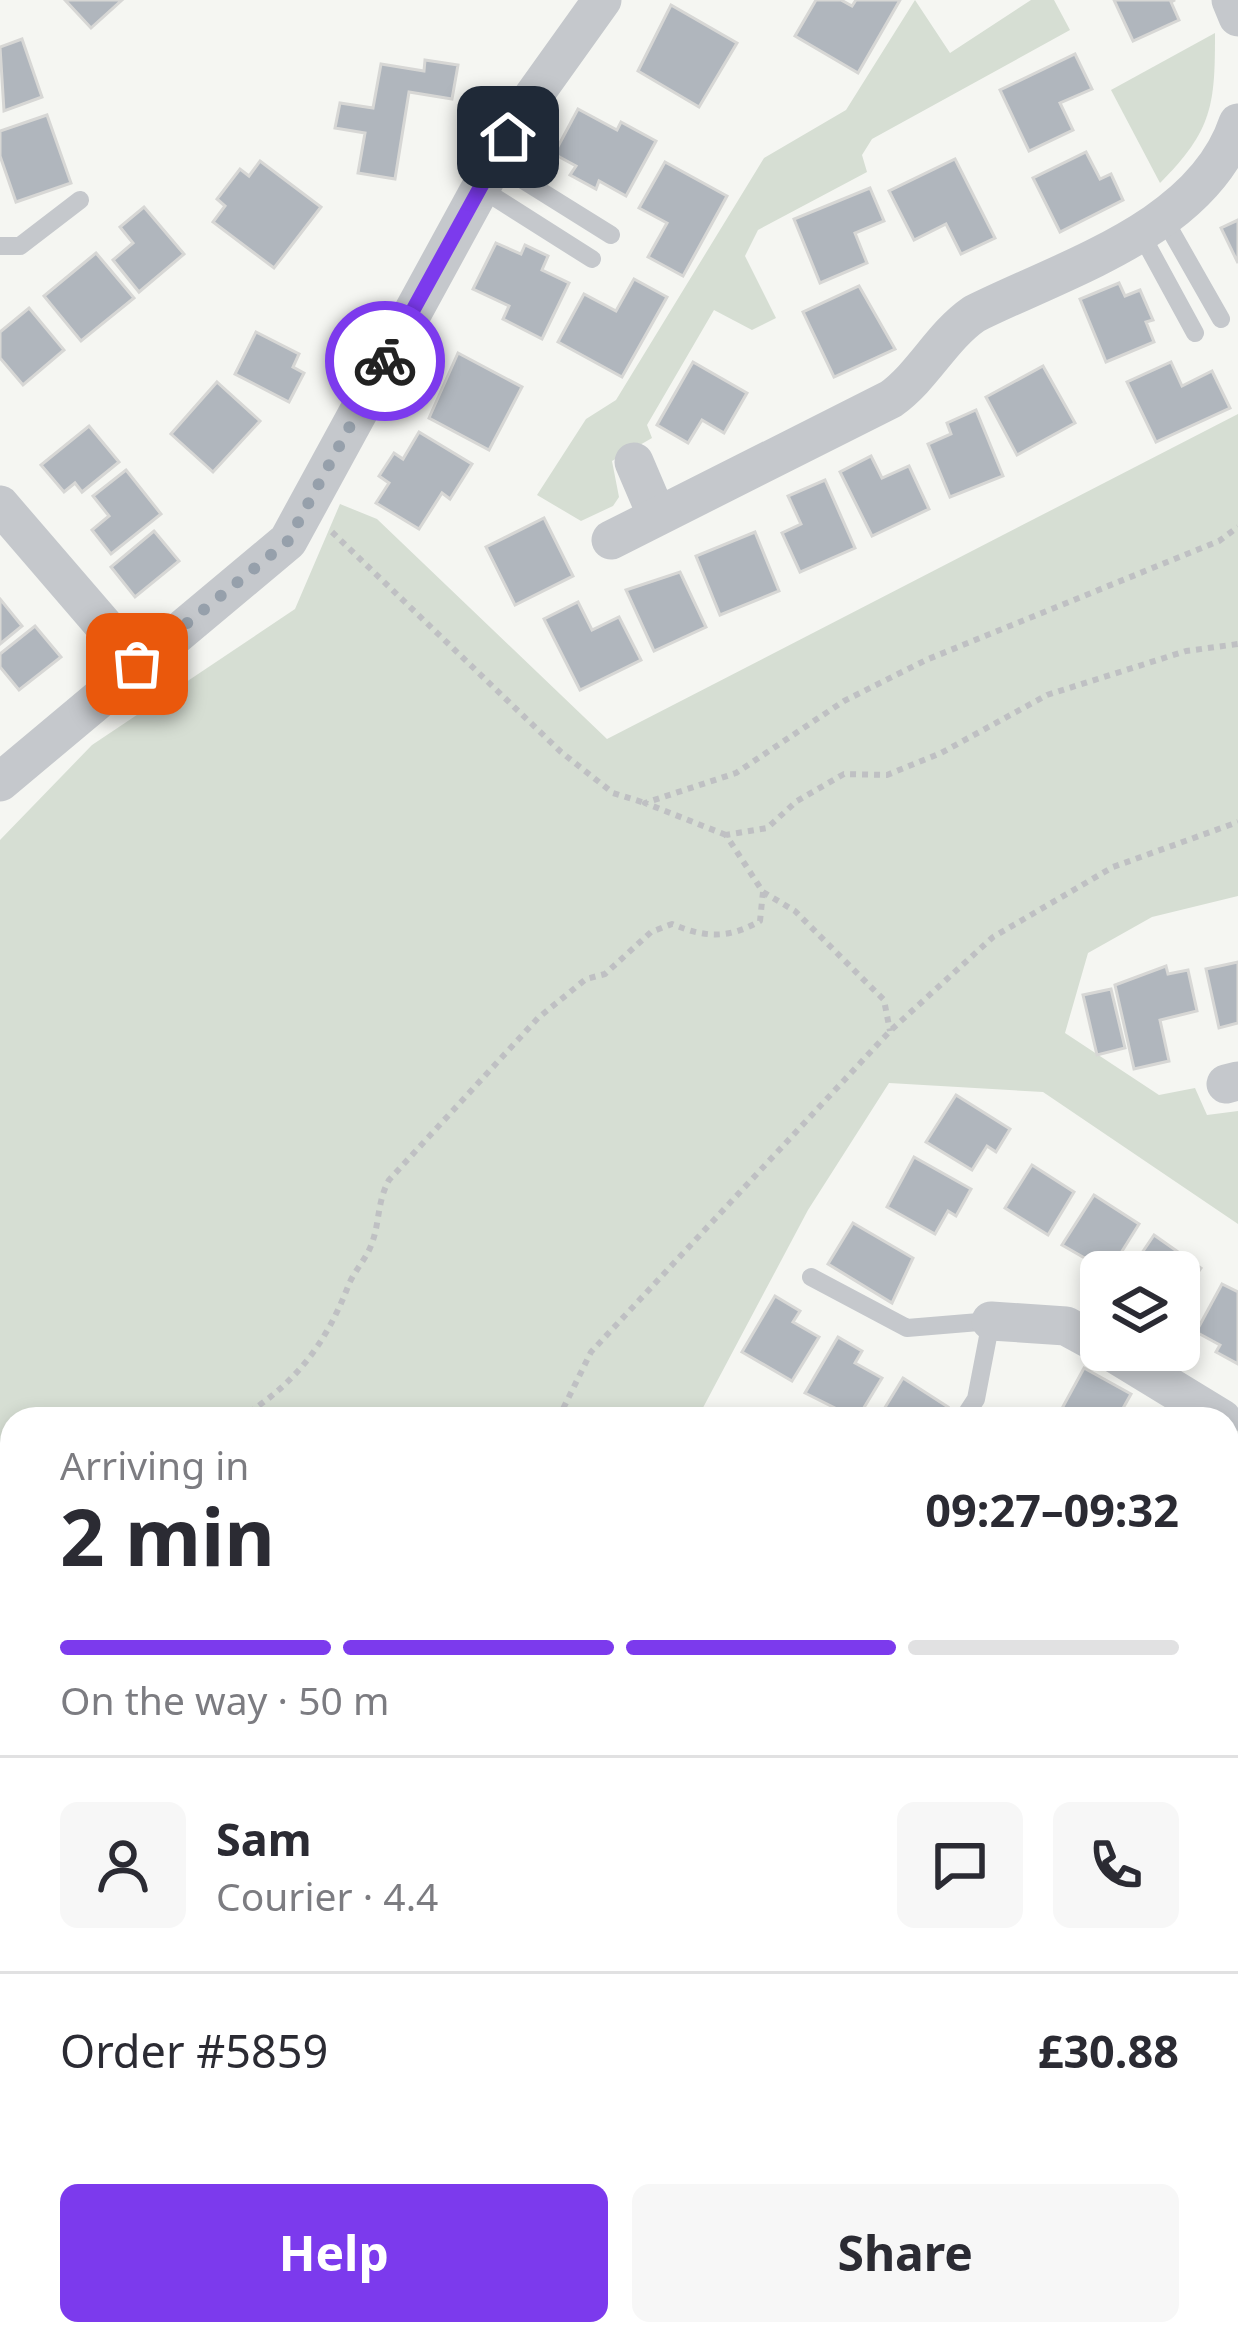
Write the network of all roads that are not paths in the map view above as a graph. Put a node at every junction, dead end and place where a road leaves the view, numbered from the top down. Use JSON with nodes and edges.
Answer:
{"nodes":[{"id":1,"x":602,"y":0,"type":"edge"},
{"id":2,"x":1231,"y":0,"type":"edge"},
{"id":3,"x":1238,"y":17,"type":"edge"},
{"id":4,"x":1235,"y":141,"type":"edge"},
{"id":5,"x":487,"y":175,"type":"junction"},
{"id":6,"x":80,"y":200,"type":"dead end"},
{"id":7,"x":1151,"y":224,"type":"junction"},
{"id":8,"x":611,"y":235,"type":"dead end"},
{"id":9,"x":0,"y":246,"type":"edge"},
{"id":10,"x":592,"y":259,"type":"dead end"},
{"id":11,"x":1221,"y":320,"type":"dead end"},
{"id":12,"x":1195,"y":333,"type":"dead end"},
{"id":13,"x":634,"y":462,"type":"dead end"},
{"id":14,"x":0,"y":505,"type":"edge"},
{"id":15,"x":657,"y":516,"type":"junction"},
{"id":16,"x":611,"y":539,"type":"dead end"},
{"id":17,"x":137,"y":664,"type":"junction"},
{"id":18,"x":0,"y":782,"type":"edge"},
{"id":19,"x":811,"y":1277,"type":"dead end"},
{"id":20,"x":991,"y":1321,"type":"junction"},
{"id":21,"x":1080,"y":1334,"type":"edge"},
{"id":22,"x":1144,"y":1371,"type":"edge"},
{"id":23,"x":971,"y":1407,"type":"edge"},
{"id":24,"x":1203,"y":1407,"type":"edge"}],
"edges":[{"from":1,"to":5,"type":"street"},
{"from":2,"to":3,"type":"street"},
{"from":4,"to":7,"type":"street"},
{"from":5,"to":8,"type":"lane"},
{"from":5,"to":10,"type":"lane"},
{"from":5,"to":17,"type":"street"},
{"from":6,"to":9,"type":"lane"},
{"from":7,"to":11,"type":"lane"},
{"from":7,"to":12,"type":"lane"},
{"from":7,"to":15,"type":"street"},
{"from":13,"to":15,"type":"street"},
{"from":14,"to":17,"type":"street"},
{"from":15,"to":16,"type":"street"},
{"from":17,"to":18,"type":"street"},
{"from":19,"to":20,"type":"lane"},
{"from":20,"to":21,"type":"street"},
{"from":20,"to":23,"type":"lane"},
{"from":22,"to":24,"type":"street"}]}
